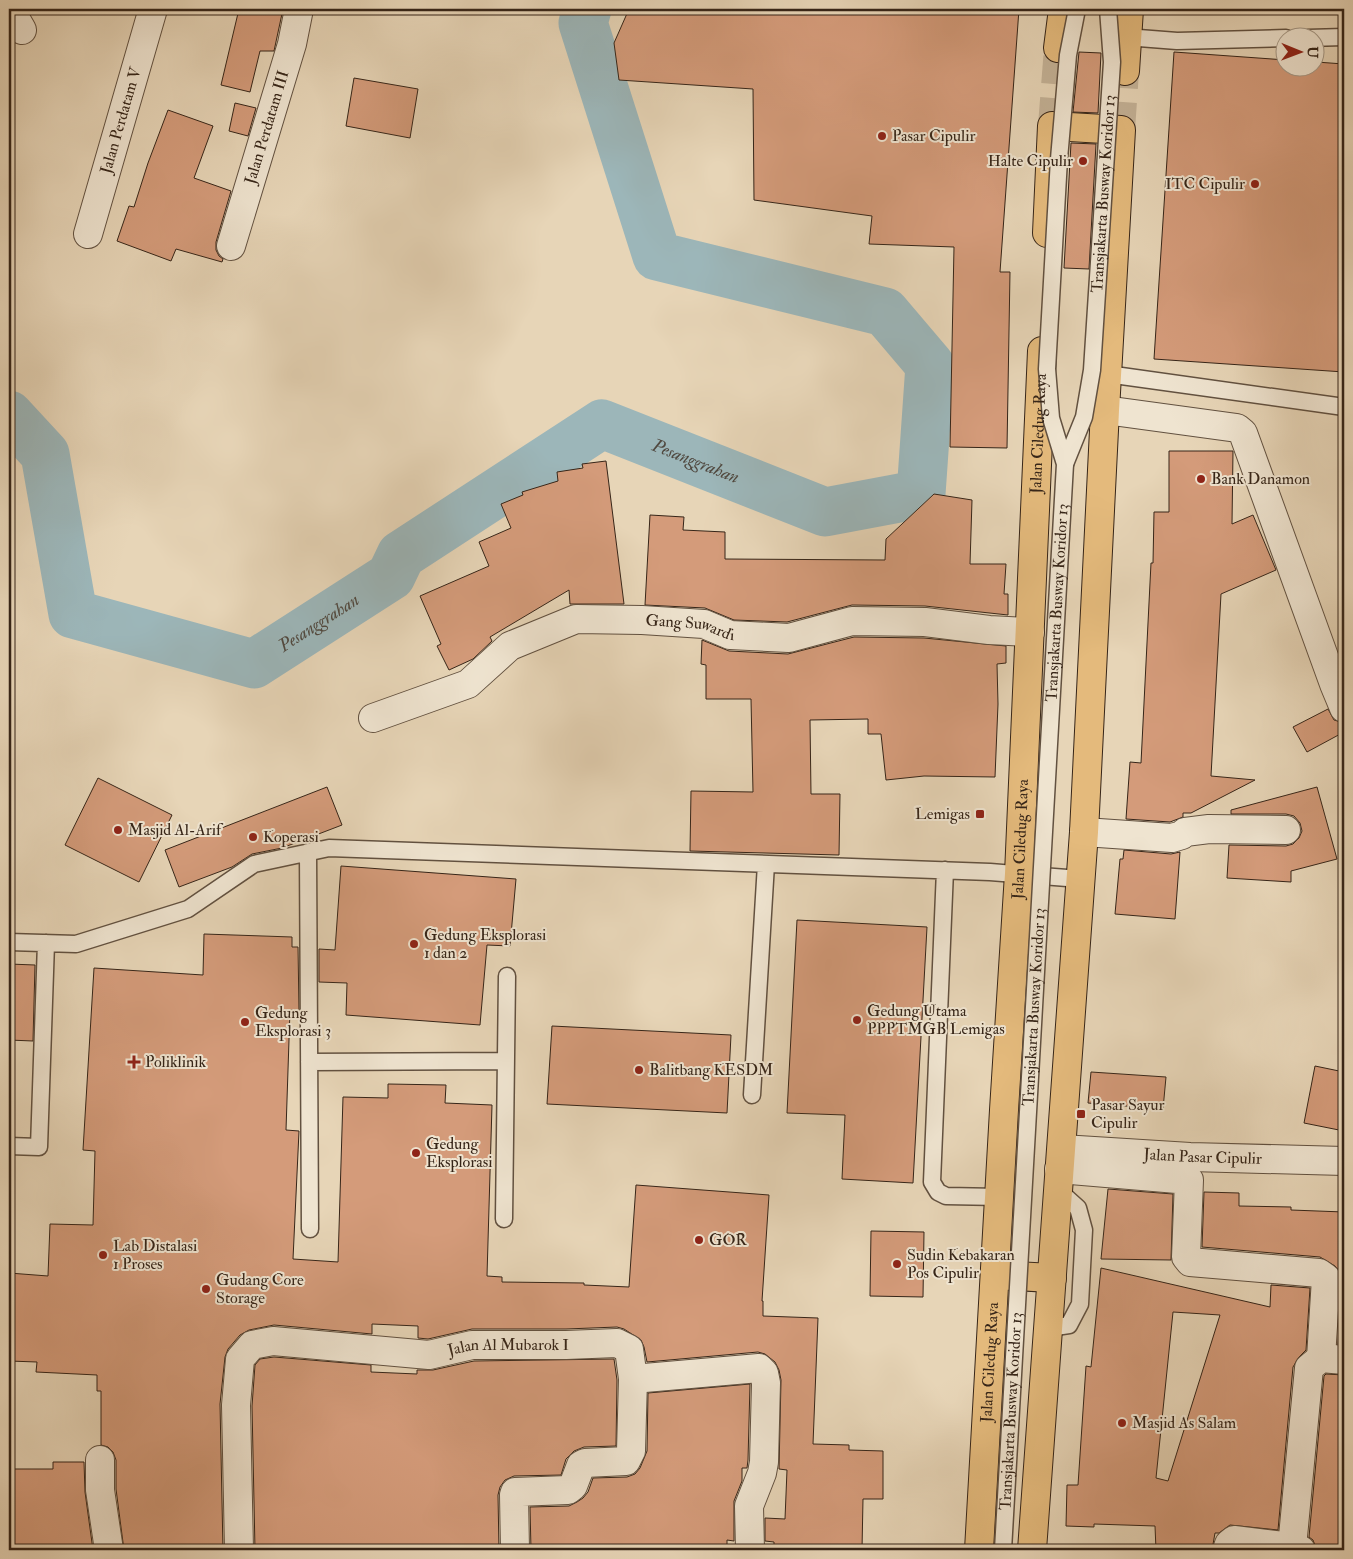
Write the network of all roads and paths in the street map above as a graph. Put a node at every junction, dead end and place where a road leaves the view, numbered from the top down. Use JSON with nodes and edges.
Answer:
{"nodes":[{"id":1,"x":153,"y":9,"type":"edge"},
{"id":2,"x":299,"y":9,"type":"edge"},
{"id":3,"x":1063,"y":9,"type":"edge"},
{"id":4,"x":1077,"y":9,"type":"edge"},
{"id":5,"x":1108,"y":9,"type":"edge"},
{"id":6,"x":1129,"y":9,"type":"edge"},
{"id":7,"x":1344,"y":36,"type":"edge"},
{"id":8,"x":1126,"y":37,"type":"junction"},
{"id":9,"x":1326,"y":37,"type":"edge"},
{"id":10,"x":1276,"y":38,"type":"edge"},
{"id":11,"x":1058,"y":48,"type":"tunnel mouth"},
{"id":12,"x":1124,"y":70,"type":"tunnel mouth"},
{"id":13,"x":88,"y":234,"type":"dead end"},
{"id":14,"x":231,"y":246,"type":"dead end"},
{"id":15,"x":1107,"y":374,"type":"junction"},
{"id":16,"x":1344,"y":407,"type":"edge"},
{"id":17,"x":1104,"y":410,"type":"junction"},
{"id":18,"x":1064,"y":464,"type":"junction"},
{"id":19,"x":1030,"y":632,"type":"junction"},
{"id":20,"x":1344,"y":708,"type":"edge"},
{"id":21,"x":373,"y":718,"type":"dead end"},
{"id":22,"x":1286,"y":830,"type":"dead end"},
{"id":23,"x":1084,"y":832,"type":"junction"},
{"id":24,"x":308,"y":852,"type":"junction"},
{"id":25,"x":766,"y":864,"type":"junction"},
{"id":26,"x":945,"y":870,"type":"junction"},
{"id":27,"x":1019,"y":874,"type":"junction"},
{"id":28,"x":1080,"y":879,"type":"junction"},
{"id":29,"x":9,"y":942,"type":"edge"},
{"id":30,"x":46,"y":943,"type":"junction"},
{"id":31,"x":508,"y":976,"type":"dead end"},
{"id":32,"x":506,"y":1061,"type":"junction"},
{"id":33,"x":309,"y":1062,"type":"junction"},
{"id":34,"x":752,"y":1095,"type":"dead end"},
{"id":35,"x":9,"y":1146,"type":"edge"},
{"id":36,"x":1344,"y":1161,"type":"edge"},
{"id":37,"x":1060,"y":1169,"type":"junction"},
{"id":38,"x":1190,"y":1169,"type":"junction"},
{"id":39,"x":1000,"y":1197,"type":"junction"},
{"id":40,"x":504,"y":1218,"type":"dead end"},
{"id":41,"x":310,"y":1229,"type":"dead end"},
{"id":42,"x":995,"y":1275,"type":"junction"},
{"id":43,"x":1052,"y":1278,"type":"junction"},
{"id":44,"x":1082,"y":1279,"type":"junction"},
{"id":45,"x":1048,"y":1328,"type":"junction"},
{"id":46,"x":1333,"y":1359,"type":"edge"},
{"id":47,"x":633,"y":1379,"type":"junction"},
{"id":48,"x":100,"y":1460,"type":"dead end"},
{"id":49,"x":1296,"y":1549,"type":"edge"},
{"id":50,"x":109,"y":1550,"type":"edge"},
{"id":51,"x":239,"y":1550,"type":"edge"},
{"id":52,"x":514,"y":1550,"type":"edge"},
{"id":53,"x":750,"y":1550,"type":"edge"},
{"id":54,"x":979,"y":1550,"type":"edge"},
{"id":55,"x":1003,"y":1550,"type":"edge"},
{"id":56,"x":1032,"y":1550,"type":"edge"},
{"id":57,"x":1227,"y":1550,"type":"edge"}],
"edges":[{"from":1,"to":13,"type":"street","name":"Jalan Perdatam V"},
{"from":2,"to":14,"type":"street","name":"Jalan Perdatam III"},
{"from":3,"to":11,"type":"main road"},
{"from":4,"to":18,"type":"lane","name":"Transjakarta Busway Koridor 13","bridge":true},
{"from":5,"to":18,"type":"lane","name":"Transjakarta Busway Koridor 13","bridge":true},
{"from":6,"to":8,"type":"main road"},
{"from":7,"to":9,"type":"lane"},
{"from":8,"to":10,"type":"lane"},
{"from":8,"to":12,"type":"main road"},
{"from":15,"to":16,"type":"lane"},
{"from":15,"to":17,"type":"main road"},
{"from":15,"to":19,"type":"main road","name":"Jalan Ciledug Raya"},
{"from":17,"to":20,"type":"street"},
{"from":17,"to":23,"type":"main road"},
{"from":18,"to":55,"type":"lane","name":"Transjakarta Busway Koridor 13","bridge":true},
{"from":19,"to":21,"type":"street","name":"Gang Suwardi"},
{"from":19,"to":27,"type":"main road","name":"Jalan Ciledug Raya"},
{"from":22,"to":23,"type":"street"},
{"from":23,"to":28,"type":"main road"},
{"from":24,"to":25,"type":"lane"},
{"from":24,"to":30,"type":"lane"},
{"from":24,"to":33,"type":"lane"},
{"from":25,"to":26,"type":"lane"},
{"from":25,"to":34,"type":"lane"},
{"from":26,"to":27,"type":"lane"},
{"from":26,"to":39,"type":"lane"},
{"from":27,"to":28,"type":"lane"},
{"from":27,"to":39,"type":"main road","name":"Jalan Ciledug Raya"},
{"from":28,"to":37,"type":"main road"},
{"from":29,"to":30,"type":"lane"},
{"from":30,"to":35,"type":"lane"},
{"from":31,"to":32,"type":"lane"},
{"from":32,"to":33,"type":"lane"},
{"from":32,"to":40,"type":"lane"},
{"from":33,"to":41,"type":"lane"},
{"from":36,"to":38,"type":"street","name":"Jalan Pasar Cipulir"},
{"from":37,"to":38,"type":"street","name":"Jalan Pasar Cipulir"},
{"from":37,"to":43,"type":"main road"},
{"from":37,"to":44,"type":"lane"},
{"from":38,"to":46,"type":"street"},
{"from":39,"to":42,"type":"main road","name":"Jalan Ciledug Raya"},
{"from":42,"to":43,"type":"main road"},
{"from":42,"to":54,"type":"main road","name":"Jalan Ciledug Raya"},
{"from":43,"to":44,"type":"lane"},
{"from":43,"to":45,"type":"main road"},
{"from":44,"to":45,"type":"lane"},
{"from":45,"to":56,"type":"main road"},
{"from":46,"to":49,"type":"street"},
{"from":47,"to":51,"type":"street","name":"Jalan Al Mubarok I"},
{"from":47,"to":52,"type":"street"},
{"from":47,"to":53,"type":"street"},
{"from":48,"to":50,"type":"street"},
{"from":49,"to":57,"type":"street"}]}
